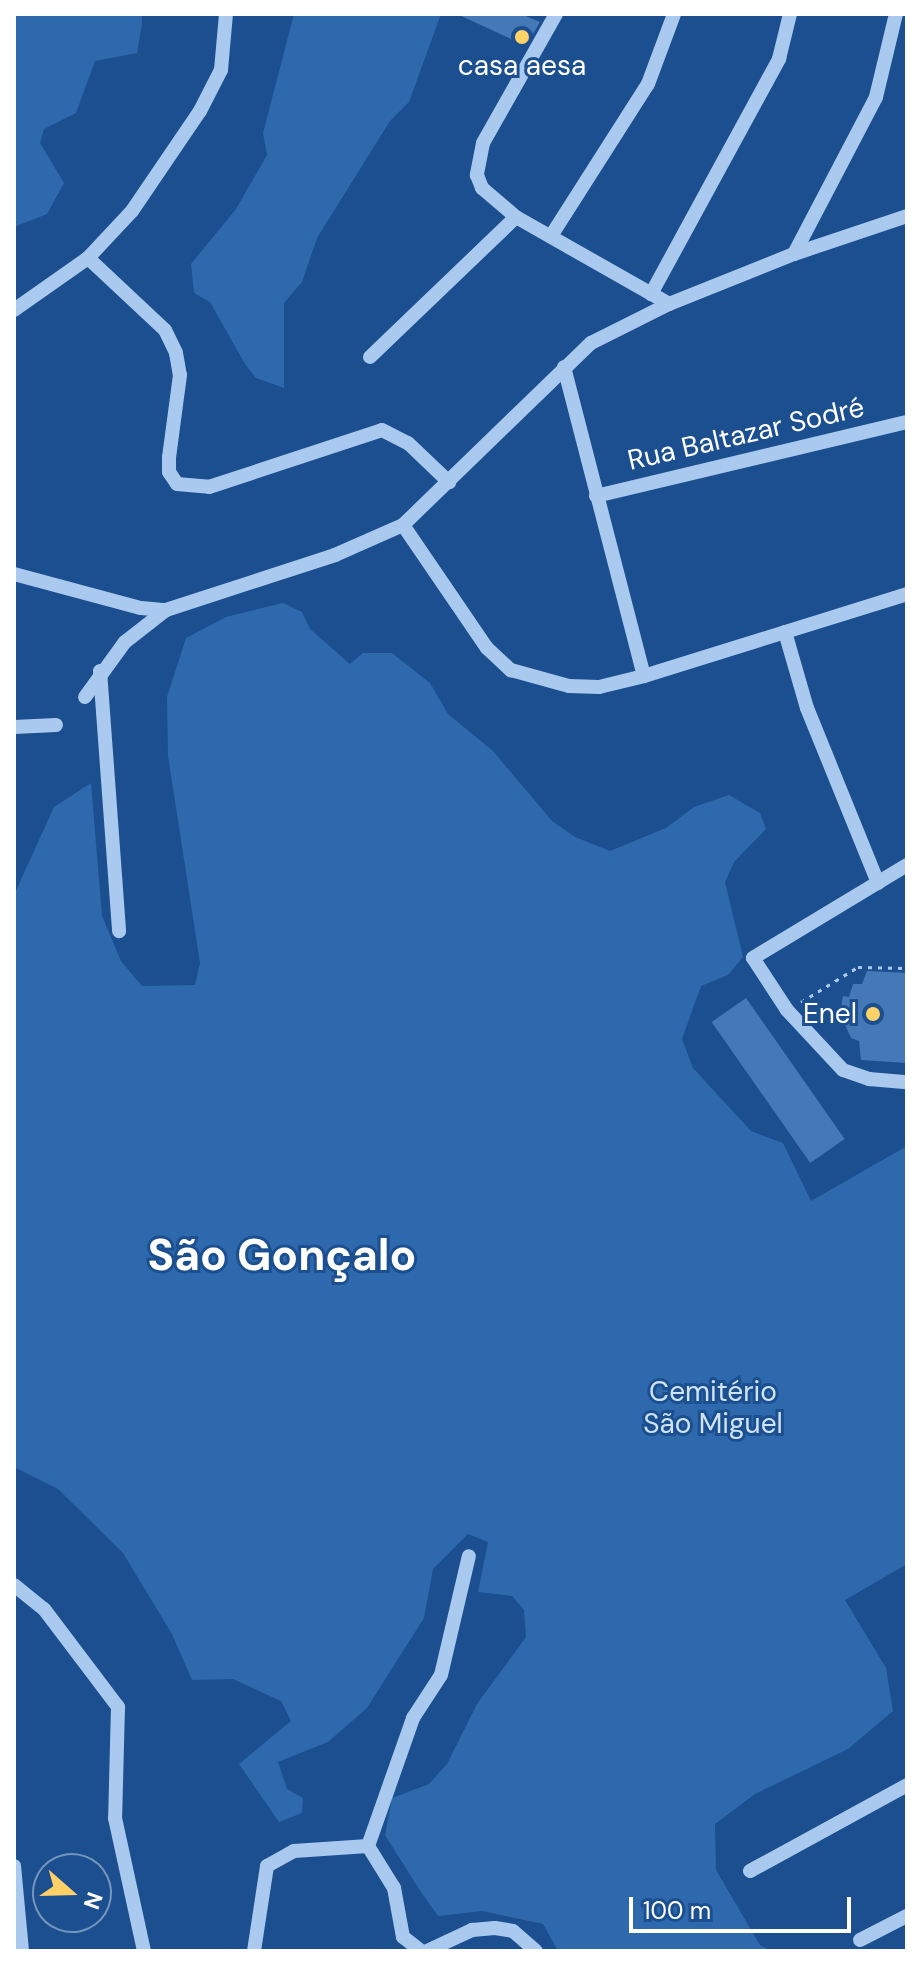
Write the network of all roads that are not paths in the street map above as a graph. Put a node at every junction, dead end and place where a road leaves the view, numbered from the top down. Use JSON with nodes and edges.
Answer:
{"nodes":[{"id":1,"x":226,"y":14,"type":"edge"},
{"id":2,"x":556,"y":14,"type":"edge"},
{"id":3,"x":674,"y":14,"type":"edge"},
{"id":4,"x":790,"y":14,"type":"edge"},
{"id":5,"x":896,"y":14,"type":"edge"},
{"id":6,"x":907,"y":216,"type":"edge"},
{"id":7,"x":516,"y":217,"type":"junction"},
{"id":8,"x":551,"y":236,"type":"junction"},
{"id":9,"x":794,"y":254,"type":"junction"},
{"id":10,"x":88,"y":258,"type":"junction"},
{"id":11,"x":651,"y":294,"type":"junction"},
{"id":12,"x":669,"y":304,"type":"junction"},
{"id":13,"x":14,"y":310,"type":"edge"},
{"id":14,"x":370,"y":357,"type":"dead end"},
{"id":15,"x":564,"y":367,"type":"junction"},
{"id":16,"x":907,"y":422,"type":"edge"},
{"id":17,"x":449,"y":482,"type":"junction"},
{"id":18,"x":596,"y":496,"type":"junction"},
{"id":19,"x":403,"y":525,"type":"junction"},
{"id":20,"x":14,"y":574,"type":"edge"},
{"id":21,"x":907,"y":594,"type":"edge"},
{"id":22,"x":166,"y":610,"type":"junction"},
{"id":23,"x":785,"y":632,"type":"junction"},
{"id":24,"x":100,"y":671,"type":"junction"},
{"id":25,"x":644,"y":676,"type":"junction"},
{"id":26,"x":85,"y":697,"type":"dead end"},
{"id":27,"x":56,"y":725,"type":"dead end"},
{"id":28,"x":14,"y":727,"type":"edge"},
{"id":29,"x":907,"y":865,"type":"edge"},
{"id":30,"x":878,"y":883,"type":"junction"},
{"id":31,"x":119,"y":931,"type":"dead end"},
{"id":32,"x":907,"y":1082,"type":"edge"},
{"id":33,"x":469,"y":1556,"type":"dead end"},
{"id":34,"x":14,"y":1585,"type":"edge"},
{"id":35,"x":907,"y":1785,"type":"edge"},
{"id":36,"x":368,"y":1846,"type":"junction"},
{"id":37,"x":14,"y":1866,"type":"edge"},
{"id":38,"x":750,"y":1871,"type":"dead end"},
{"id":39,"x":907,"y":1916,"type":"edge"},
{"id":40,"x":860,"y":1940,"type":"dead end"},
{"id":41,"x":402,"y":1944,"type":"edge"},
{"id":42,"x":22,"y":1951,"type":"edge"},
{"id":43,"x":144,"y":1951,"type":"edge"},
{"id":44,"x":254,"y":1951,"type":"edge"},
{"id":45,"x":421,"y":1951,"type":"edge"},
{"id":46,"x":427,"y":1951,"type":"edge"},
{"id":47,"x":536,"y":1951,"type":"edge"}],
"edges":[{"from":1,"to":10,"type":"street"},
{"from":2,"to":7,"type":"street"},
{"from":3,"to":8,"type":"street"},
{"from":4,"to":11,"type":"street"},
{"from":5,"to":9,"type":"street"},
{"from":6,"to":9,"type":"street"},
{"from":7,"to":8,"type":"street"},
{"from":7,"to":14,"type":"street"},
{"from":8,"to":11,"type":"street"},
{"from":9,"to":12,"type":"street"},
{"from":10,"to":13,"type":"street"},
{"from":10,"to":17,"type":"street"},
{"from":11,"to":12,"type":"street"},
{"from":12,"to":15,"type":"street"},
{"from":15,"to":17,"type":"street"},
{"from":15,"to":18,"type":"street"},
{"from":16,"to":18,"type":"street","name":"Rua Baltazar Sodré"},
{"from":17,"to":19,"type":"street"},
{"from":18,"to":25,"type":"street"},
{"from":19,"to":22,"type":"street"},
{"from":19,"to":25,"type":"street"},
{"from":20,"to":22,"type":"street"},
{"from":21,"to":23,"type":"street"},
{"from":22,"to":24,"type":"street"},
{"from":23,"to":25,"type":"street"},
{"from":23,"to":30,"type":"street"},
{"from":24,"to":26,"type":"street"},
{"from":24,"to":31,"type":"street"},
{"from":27,"to":28,"type":"street"},
{"from":29,"to":30,"type":"street"},
{"from":30,"to":32,"type":"street"},
{"from":33,"to":36,"type":"street"},
{"from":34,"to":43,"type":"street"},
{"from":35,"to":38,"type":"street"},
{"from":36,"to":41,"type":"street"},
{"from":36,"to":44,"type":"street"},
{"from":37,"to":42,"type":"street"},
{"from":39,"to":40,"type":"street"},
{"from":41,"to":45,"type":"street"},
{"from":46,"to":47,"type":"street"}]}
